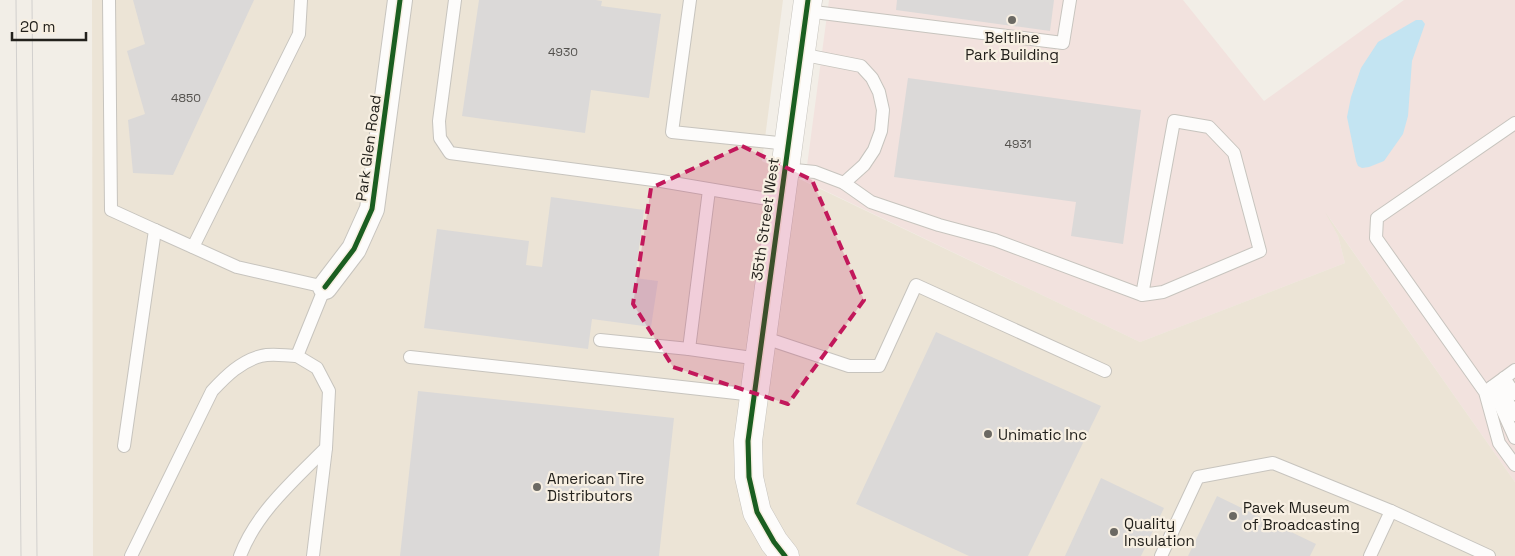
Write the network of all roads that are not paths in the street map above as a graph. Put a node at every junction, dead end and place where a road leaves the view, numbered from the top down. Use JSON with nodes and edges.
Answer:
{"nodes":[{"id":1,"x":110,"y":0,"type":"edge"},
{"id":2,"x":301,"y":0,"type":"edge"},
{"id":3,"x":400,"y":0,"type":"edge"},
{"id":4,"x":455,"y":0,"type":"edge"},
{"id":5,"x":690,"y":0,"type":"edge"},
{"id":6,"x":1070,"y":0,"type":"edge"},
{"id":7,"x":807,"y":5,"type":"edge"},
{"id":8,"x":800,"y":54,"type":"junction"},
{"id":9,"x":1515,"y":123,"type":"edge"},
{"id":10,"x":786,"y":157,"type":"junction"},
{"id":11,"x":844,"y":182,"type":"junction"},
{"id":12,"x":709,"y":190,"type":"junction"},
{"id":13,"x":780,"y":201,"type":"junction"},
{"id":14,"x":155,"y":230,"type":"junction"},
{"id":15,"x":192,"y":247,"type":"junction"},
{"id":16,"x":325,"y":287,"type":"junction"},
{"id":17,"x":1142,"y":295,"type":"junction"},
{"id":18,"x":600,"y":340,"type":"dead end"},
{"id":19,"x":760,"y":348,"type":"junction"},
{"id":20,"x":689,"y":349,"type":"junction"},
{"id":21,"x":297,"y":356,"type":"junction"},
{"id":22,"x":410,"y":357,"type":"dead end"},
{"id":23,"x":1105,"y":371,"type":"dead end"},
{"id":24,"x":1503,"y":380,"type":"edge"},
{"id":25,"x":1515,"y":394,"type":"edge"},
{"id":26,"x":754,"y":395,"type":"junction"},
{"id":27,"x":1515,"y":415,"type":"edge"},
{"id":28,"x":1515,"y":438,"type":"edge"},
{"id":29,"x":124,"y":446,"type":"dead end"},
{"id":30,"x":326,"y":448,"type":"junction"},
{"id":31,"x":1515,"y":465,"type":"edge"},
{"id":32,"x":1391,"y":511,"type":"junction"},
{"id":33,"x":782,"y":555,"type":"edge"},
{"id":34,"x":131,"y":556,"type":"edge"},
{"id":35,"x":240,"y":556,"type":"edge"},
{"id":36,"x":314,"y":556,"type":"edge"},
{"id":37,"x":1161,"y":556,"type":"edge"},
{"id":38,"x":1370,"y":556,"type":"edge"},
{"id":39,"x":1490,"y":556,"type":"edge"}],
"edges":[{"from":1,"to":14,"type":"lane"},
{"from":2,"to":15,"type":"lane"},
{"from":3,"to":16,"type":"street","name":"Park Glen Road"},
{"from":4,"to":12,"type":"lane"},
{"from":5,"to":10,"type":"lane"},
{"from":6,"to":7,"type":"lane"},
{"from":7,"to":8,"type":"street","name":"35th Street West"},
{"from":8,"to":10,"type":"street","name":"35th Street West"},
{"from":8,"to":11,"type":"lane"},
{"from":9,"to":24,"type":"lane"},
{"from":10,"to":11,"type":"lane"},
{"from":10,"to":13,"type":"street","name":"35th Street West"},
{"from":11,"to":17,"type":"lane"},
{"from":12,"to":13,"type":"lane"},
{"from":12,"to":20,"type":"lane"},
{"from":13,"to":19,"type":"street","name":"35th Street West"},
{"from":14,"to":15,"type":"lane"},
{"from":14,"to":29,"type":"lane"},
{"from":15,"to":16,"type":"lane"},
{"from":16,"to":21,"type":"lane"},
{"from":17,"to":17,"type":"lane"},
{"from":18,"to":20,"type":"lane"},
{"from":19,"to":20,"type":"lane"},
{"from":19,"to":23,"type":"lane"},
{"from":19,"to":26,"type":"street","name":"35th Street West"},
{"from":21,"to":30,"type":"lane"},
{"from":21,"to":34,"type":"lane"},
{"from":22,"to":26,"type":"lane"},
{"from":24,"to":25,"type":"lane"},
{"from":24,"to":27,"type":"lane"},
{"from":24,"to":28,"type":"lane"},
{"from":24,"to":31,"type":"lane"},
{"from":26,"to":33,"type":"street","name":"35th Street West"},
{"from":30,"to":35,"type":"lane"},
{"from":30,"to":36,"type":"lane"},
{"from":32,"to":37,"type":"lane"},
{"from":32,"to":38,"type":"lane"},
{"from":32,"to":39,"type":"lane"}]}
